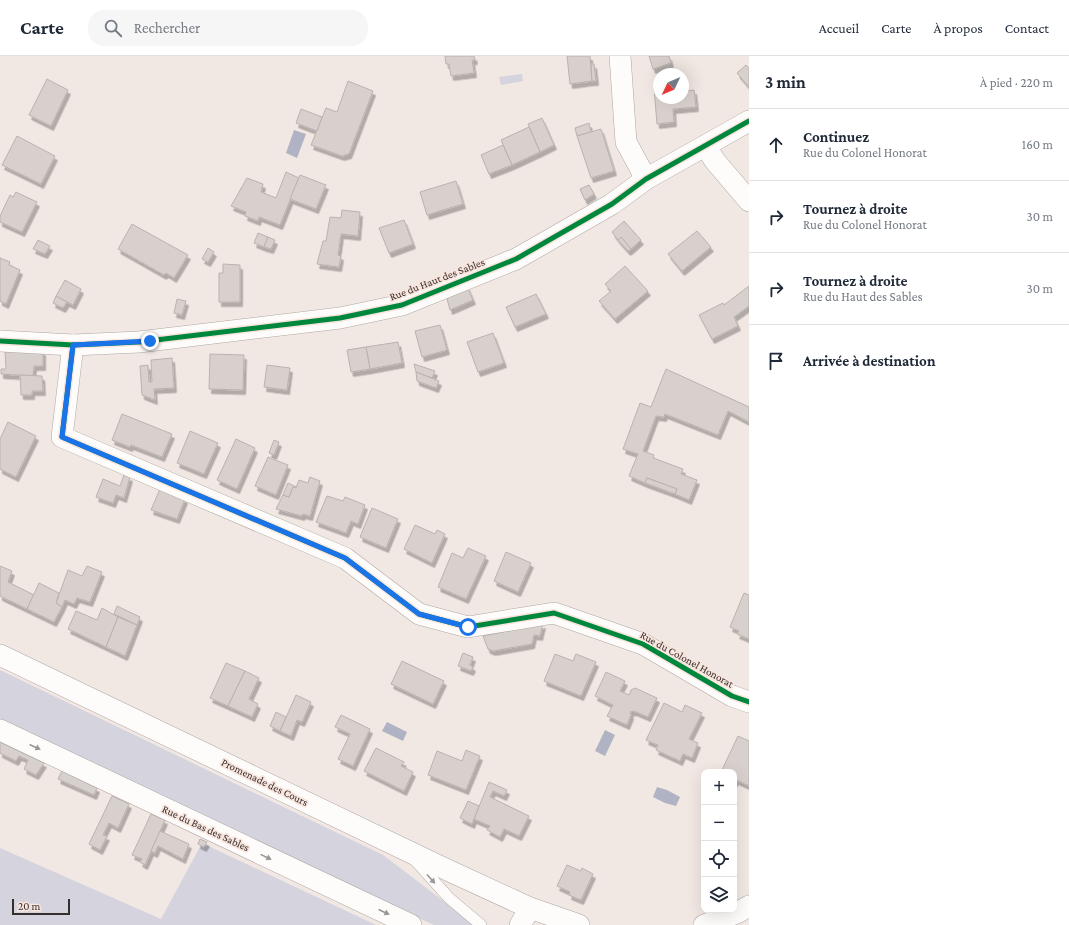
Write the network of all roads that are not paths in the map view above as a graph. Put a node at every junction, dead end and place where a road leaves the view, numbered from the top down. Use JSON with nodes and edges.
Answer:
{"nodes":[{"id":1,"x":620,"y":56,"type":"edge"},
{"id":2,"x":749,"y":120,"type":"edge"},
{"id":3,"x":706,"y":147,"type":"junction"},
{"id":4,"x":646,"y":179,"type":"junction"},
{"id":5,"x":749,"y":201,"type":"edge"},
{"id":6,"x":0,"y":341,"type":"edge"},
{"id":7,"x":73,"y":345,"type":"junction"},
{"id":8,"x":0,"y":655,"type":"edge"},
{"id":9,"x":749,"y":702,"type":"edge"},
{"id":10,"x":0,"y":730,"type":"edge"},
{"id":11,"x":405,"y":850,"type":"junction"},
{"id":12,"x":749,"y":906,"type":"edge"},
{"id":13,"x":525,"y":916,"type":"edge"},
{"id":14,"x":411,"y":925,"type":"edge"},
{"id":15,"x":481,"y":925,"type":"edge"},
{"id":16,"x":579,"y":925,"type":"edge"},
{"id":17,"x":704,"y":925,"type":"edge"}],
"edges":[{"from":1,"to":4,"type":"street"},
{"from":2,"to":3,"type":"street","name":"Rue du Haut des Sables"},
{"from":3,"to":4,"type":"street","name":"Rue du Haut des Sables"},
{"from":3,"to":5,"type":"street"},
{"from":4,"to":7,"type":"street","name":"Rue du Haut des Sables"},
{"from":6,"to":7,"type":"street","name":"Rue du Haut des Sables"},
{"from":7,"to":9,"type":"street","name":"Rue du Colonel Honorat"},
{"from":8,"to":11,"type":"street","name":"Promenade des Cours"},
{"from":10,"to":14,"type":"street","name":"Rue du Bas des Sables","one_way":true},
{"from":11,"to":13,"type":"street","name":"Promenade des Cours"},
{"from":11,"to":15,"type":"lane","one_way":true},
{"from":12,"to":17,"type":"street"},
{"from":13,"to":16,"type":"street","name":"Promenade des Cours"}]}
